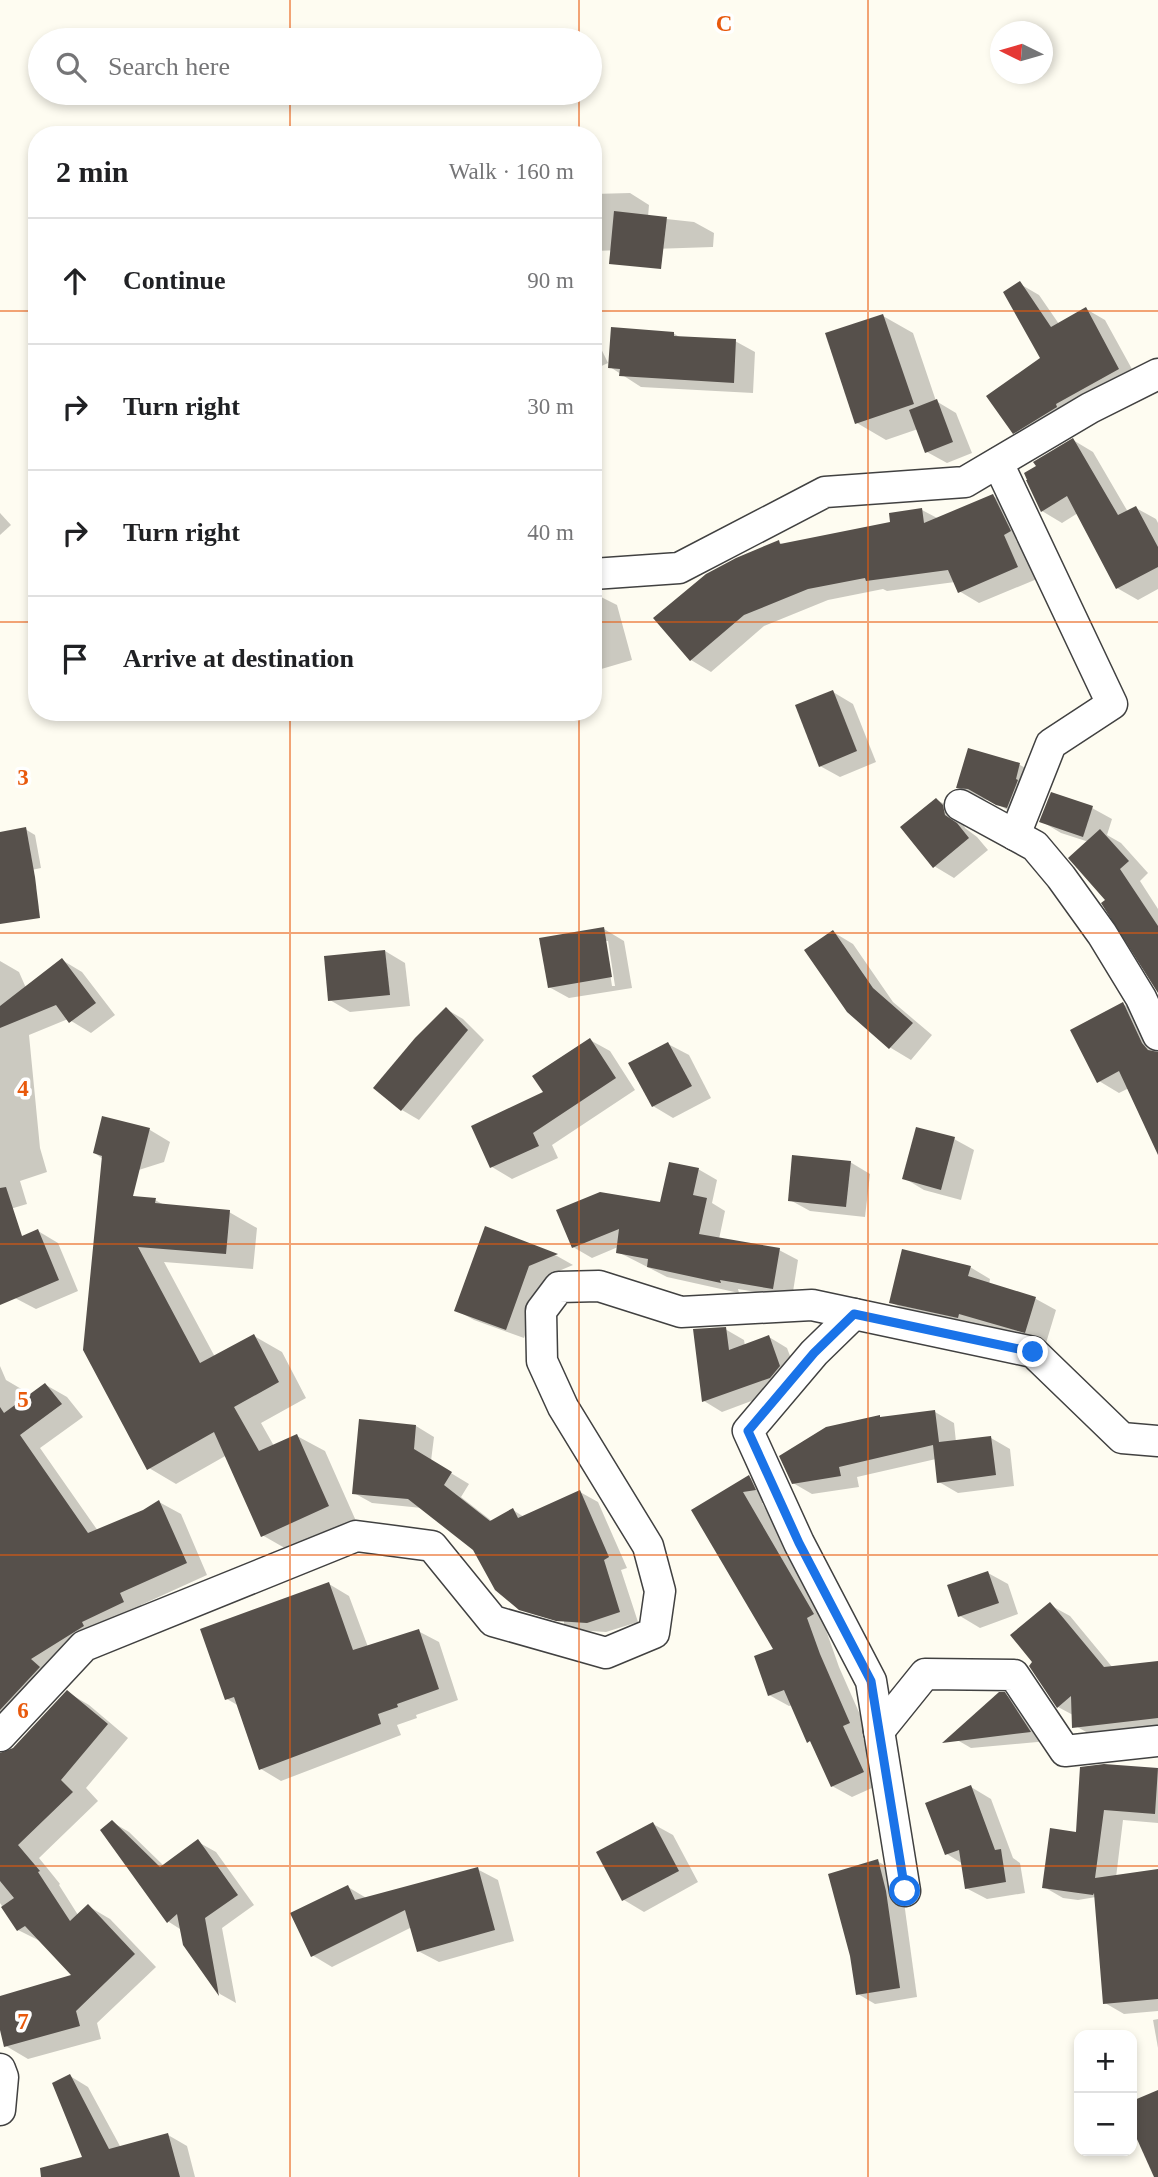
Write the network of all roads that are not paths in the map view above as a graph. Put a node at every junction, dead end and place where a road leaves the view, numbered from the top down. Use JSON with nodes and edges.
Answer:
{"nodes":[{"id":1,"x":1158,"y":374,"type":"edge"},
{"id":2,"x":998,"y":463,"type":"junction"},
{"id":3,"x":602,"y":573,"type":"edge"},
{"id":4,"x":960,"y":804,"type":"dead end"},
{"id":5,"x":1015,"y":835,"type":"junction"},
{"id":6,"x":1158,"y":1035,"type":"edge"},
{"id":7,"x":854,"y":1314,"type":"junction"},
{"id":8,"x":1158,"y":1441,"type":"edge"},
{"id":9,"x":879,"y":1731,"type":"junction"},
{"id":10,"x":0,"y":1736,"type":"edge"},
{"id":11,"x":1158,"y":1741,"type":"edge"},
{"id":12,"x":905,"y":1891,"type":"dead end"},
{"id":13,"x":0,"y":2069,"type":"edge"},
{"id":14,"x":0,"y":2110,"type":"edge"}],
"edges":[{"from":1,"to":2,"type":"street"},
{"from":2,"to":3,"type":"street"},
{"from":2,"to":5,"type":"street"},
{"from":4,"to":5,"type":"street"},
{"from":5,"to":6,"type":"street"},
{"from":7,"to":8,"type":"street"},
{"from":7,"to":9,"type":"street"},
{"from":7,"to":10,"type":"street"},
{"from":9,"to":11,"type":"street"},
{"from":9,"to":12,"type":"street"},
{"from":13,"to":14,"type":"street"}]}
